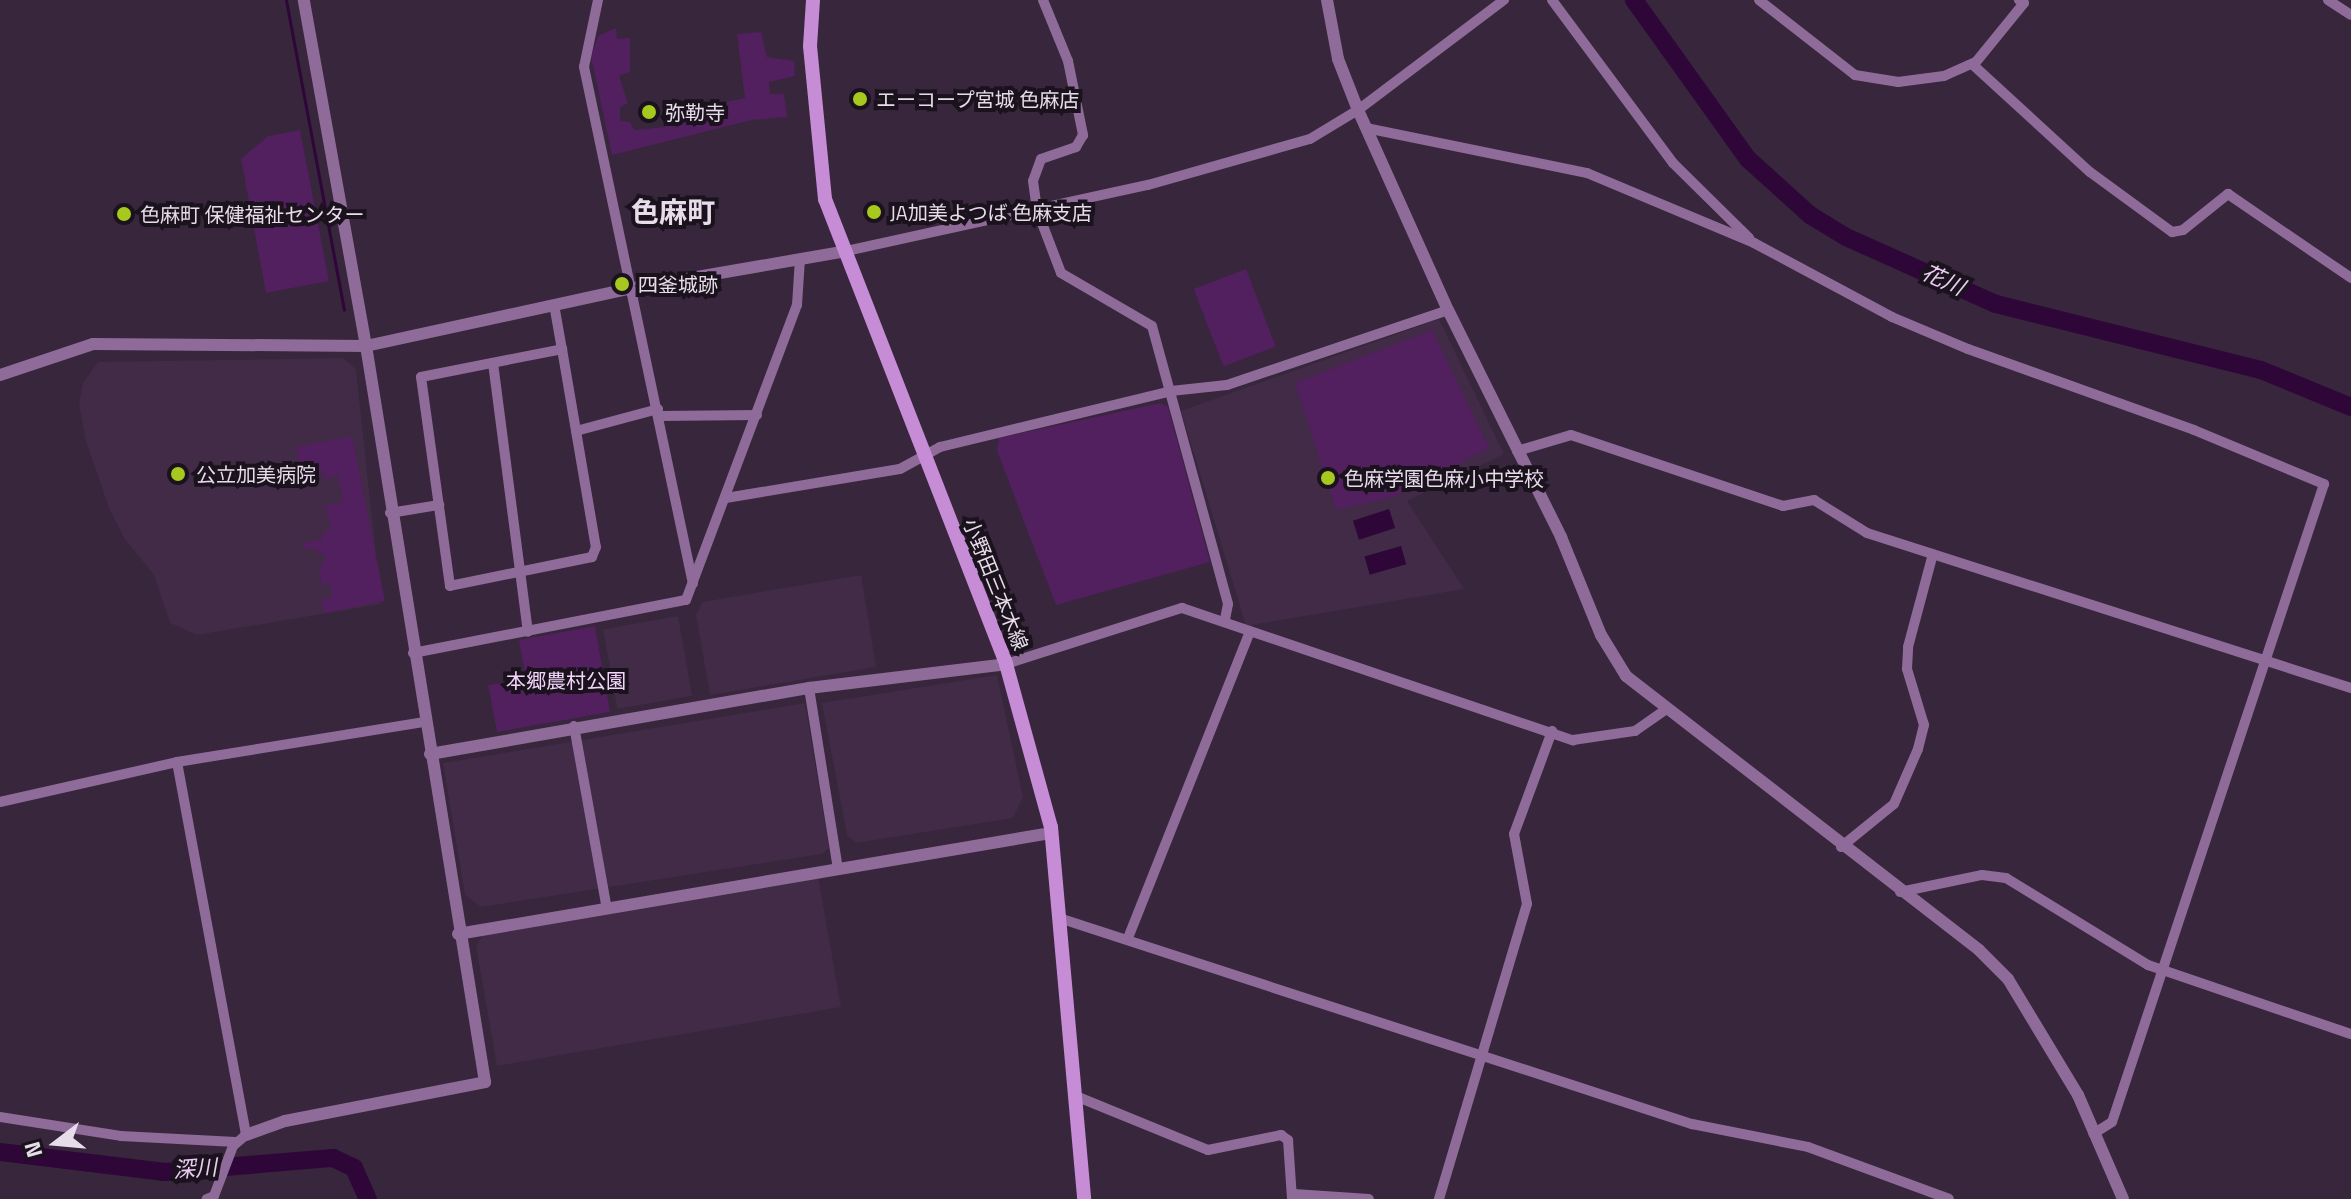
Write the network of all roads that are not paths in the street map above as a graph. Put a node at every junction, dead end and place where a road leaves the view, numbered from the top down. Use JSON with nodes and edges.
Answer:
{"nodes":[{"id":1,"x":304,"y":0,"type":"edge"},
{"id":2,"x":598,"y":0,"type":"edge"},
{"id":3,"x":813,"y":0,"type":"edge"},
{"id":4,"x":1043,"y":0,"type":"edge"},
{"id":5,"x":1327,"y":0,"type":"edge"},
{"id":6,"x":1504,"y":0,"type":"edge"},
{"id":7,"x":1552,"y":0,"type":"edge"},
{"id":8,"x":1759,"y":0,"type":"edge"},
{"id":9,"x":2019,"y":0,"type":"edge"},
{"id":10,"x":2328,"y":0,"type":"edge"},
{"id":11,"x":2351,"y":15,"type":"edge"},
{"id":12,"x":1972,"y":64,"type":"junction"},
{"id":13,"x":1358,"y":110,"type":"junction"},
{"id":14,"x":1366,"y":128,"type":"junction"},
{"id":15,"x":1037,"y":210,"type":"junction"},
{"id":16,"x":1754,"y":243,"type":"junction"},
{"id":17,"x":842,"y":252,"type":"junction"},
{"id":18,"x":800,"y":259,"type":"junction"},
{"id":19,"x":2351,"y":278,"type":"edge"},
{"id":20,"x":633,"y":288,"type":"junction"},
{"id":21,"x":555,"y":310,"type":"junction"},
{"id":22,"x":1448,"y":310,"type":"junction"},
{"id":23,"x":366,"y":346,"type":"junction"},
{"id":24,"x":562,"y":349,"type":"junction"},
{"id":25,"x":493,"y":363,"type":"junction"},
{"id":26,"x":0,"y":375,"type":"edge"},
{"id":27,"x":1171,"y":391,"type":"junction"},
{"id":28,"x":658,"y":413,"type":"junction"},
{"id":29,"x":757,"y":415,"type":"junction"},
{"id":30,"x":576,"y":431,"type":"junction"},
{"id":31,"x":1517,"y":451,"type":"junction"},
{"id":32,"x":924,"y":457,"type":"junction"},
{"id":33,"x":726,"y":498,"type":"junction"},
{"id":34,"x":439,"y":505,"type":"junction"},
{"id":35,"x":390,"y":513,"type":"junction"},
{"id":36,"x":1933,"y":554,"type":"junction"},
{"id":37,"x":520,"y":573,"type":"junction"},
{"id":38,"x":693,"y":586,"type":"junction"},
{"id":39,"x":1225,"y":620,"type":"junction"},
{"id":40,"x":1250,"y":631,"type":"junction"},
{"id":41,"x":528,"y":632,"type":"junction"},
{"id":42,"x":413,"y":653,"type":"junction"},
{"id":43,"x":2264,"y":660,"type":"junction"},
{"id":44,"x":1006,"y":664,"type":"junction"},
{"id":45,"x":809,"y":688,"type":"junction"},
{"id":46,"x":2351,"y":688,"type":"edge"},
{"id":47,"x":1668,"y":708,"type":"junction"},
{"id":48,"x":425,"y":722,"type":"junction"},
{"id":49,"x":574,"y":726,"type":"junction"},
{"id":50,"x":1552,"y":731,"type":"junction"},
{"id":51,"x":430,"y":754,"type":"junction"},
{"id":52,"x":177,"y":762,"type":"junction"},
{"id":53,"x":0,"y":802,"type":"edge"},
{"id":54,"x":1051,"y":833,"type":"junction"},
{"id":55,"x":1841,"y":847,"type":"junction"},
{"id":56,"x":838,"y":869,"type":"junction"},
{"id":57,"x":1900,"y":892,"type":"junction"},
{"id":58,"x":607,"y":909,"type":"junction"},
{"id":59,"x":1059,"y":918,"type":"junction"},
{"id":60,"x":458,"y":934,"type":"junction"},
{"id":61,"x":1128,"y":938,"type":"junction"},
{"id":62,"x":2162,"y":971,"type":"junction"},
{"id":63,"x":2351,"y":1034,"type":"edge"},
{"id":64,"x":1480,"y":1053,"type":"junction"},
{"id":65,"x":1078,"y":1097,"type":"junction"},
{"id":66,"x":0,"y":1117,"type":"edge"},
{"id":67,"x":2093,"y":1134,"type":"junction"},
{"id":68,"x":238,"y":1141,"type":"junction"},
{"id":69,"x":1293,"y":1196,"type":"edge"},
{"id":70,"x":214,"y":1198,"type":"edge"},
{"id":71,"x":1084,"y":1199,"type":"edge"},
{"id":72,"x":1369,"y":1199,"type":"edge"},
{"id":73,"x":1439,"y":1199,"type":"edge"},
{"id":74,"x":1949,"y":1199,"type":"edge"},
{"id":75,"x":2123,"y":1199,"type":"edge"}],
"edges":[{"from":1,"to":23,"type":"street"},
{"from":2,"to":20,"type":"street"},
{"from":3,"to":17,"type":"main road","name":"小野田三本木線"},
{"from":4,"to":15,"type":"street"},
{"from":5,"to":13,"type":"street"},
{"from":6,"to":13,"type":"street"},
{"from":7,"to":16,"type":"street"},
{"from":8,"to":12,"type":"street"},
{"from":9,"to":12,"type":"street"},
{"from":10,"to":11,"type":"street"},
{"from":12,"to":19,"type":"street"},
{"from":13,"to":14,"type":"street"},
{"from":13,"to":15,"type":"street"},
{"from":14,"to":16,"type":"street"},
{"from":14,"to":22,"type":"street"},
{"from":15,"to":17,"type":"street"},
{"from":15,"to":27,"type":"street"},
{"from":16,"to":43,"type":"street"},
{"from":17,"to":18,"type":"street"},
{"from":17,"to":32,"type":"main road","name":"小野田三本木線"},
{"from":18,"to":20,"type":"street"},
{"from":18,"to":29,"type":"street"},
{"from":20,"to":21,"type":"street"},
{"from":20,"to":28,"type":"street"},
{"from":21,"to":23,"type":"street"},
{"from":21,"to":24,"type":"street"},
{"from":22,"to":27,"type":"street"},
{"from":22,"to":31,"type":"street"},
{"from":23,"to":26,"type":"street"},
{"from":23,"to":35,"type":"street"},
{"from":24,"to":25,"type":"street"},
{"from":24,"to":30,"type":"street"},
{"from":25,"to":34,"type":"street"},
{"from":25,"to":37,"type":"street"},
{"from":27,"to":32,"type":"street"},
{"from":27,"to":39,"type":"street"},
{"from":28,"to":29,"type":"street"},
{"from":28,"to":30,"type":"street"},
{"from":28,"to":38,"type":"street"},
{"from":29,"to":33,"type":"street"},
{"from":30,"to":37,"type":"street"},
{"from":31,"to":36,"type":"street"},
{"from":31,"to":47,"type":"street"},
{"from":32,"to":33,"type":"street"},
{"from":32,"to":44,"type":"main road","name":"小野田三本木線"},
{"from":33,"to":38,"type":"street"},
{"from":34,"to":35,"type":"street"},
{"from":34,"to":37,"type":"street"},
{"from":35,"to":42,"type":"street"},
{"from":36,"to":43,"type":"street"},
{"from":36,"to":55,"type":"street"},
{"from":37,"to":41,"type":"street"},
{"from":38,"to":41,"type":"street"},
{"from":39,"to":40,"type":"street"},
{"from":39,"to":44,"type":"street"},
{"from":40,"to":50,"type":"street"},
{"from":40,"to":61,"type":"street"},
{"from":41,"to":42,"type":"street"},
{"from":42,"to":48,"type":"street"},
{"from":43,"to":46,"type":"street"},
{"from":43,"to":62,"type":"street"},
{"from":44,"to":45,"type":"street"},
{"from":44,"to":54,"type":"main road","name":"小野田三本木線"},
{"from":45,"to":49,"type":"street"},
{"from":45,"to":56,"type":"street"},
{"from":47,"to":50,"type":"street"},
{"from":47,"to":55,"type":"street"},
{"from":48,"to":51,"type":"street"},
{"from":48,"to":52,"type":"street"},
{"from":49,"to":51,"type":"street"},
{"from":49,"to":58,"type":"street"},
{"from":50,"to":64,"type":"street"},
{"from":51,"to":60,"type":"street"},
{"from":52,"to":53,"type":"street"},
{"from":52,"to":68,"type":"street"},
{"from":54,"to":56,"type":"street"},
{"from":54,"to":59,"type":"main road","name":"小野田三本木線"},
{"from":55,"to":57,"type":"street"},
{"from":56,"to":58,"type":"street"},
{"from":57,"to":62,"type":"street"},
{"from":57,"to":67,"type":"street"},
{"from":58,"to":60,"type":"street"},
{"from":59,"to":61,"type":"street"},
{"from":59,"to":65,"type":"main road","name":"小野田三本木線"},
{"from":60,"to":68,"type":"street"},
{"from":61,"to":64,"type":"street"},
{"from":62,"to":63,"type":"street"},
{"from":62,"to":67,"type":"street"},
{"from":64,"to":73,"type":"street"},
{"from":64,"to":74,"type":"street"},
{"from":65,"to":69,"type":"street"},
{"from":65,"to":71,"type":"main road","name":"小野田三本木線"},
{"from":66,"to":68,"type":"street"},
{"from":67,"to":75,"type":"street"},
{"from":68,"to":70,"type":"street"},
{"from":69,"to":72,"type":"street"}]}
